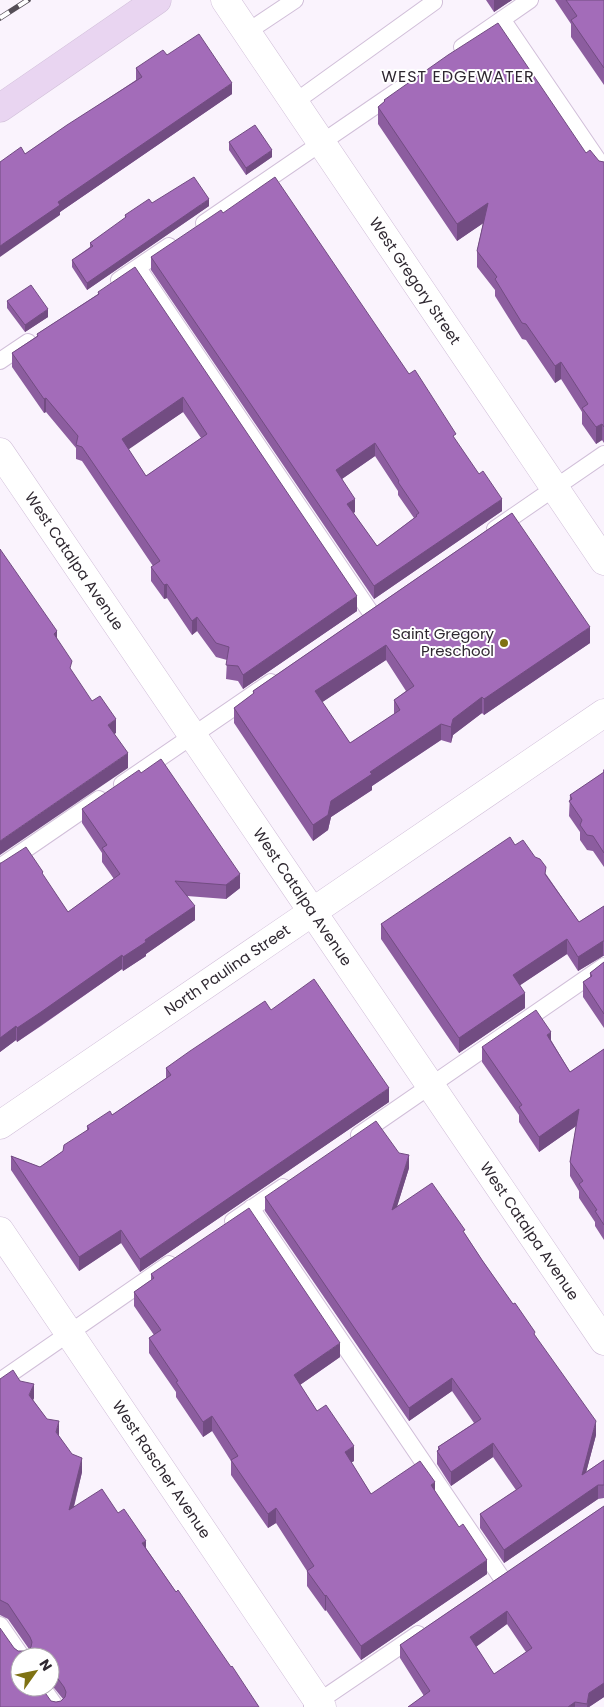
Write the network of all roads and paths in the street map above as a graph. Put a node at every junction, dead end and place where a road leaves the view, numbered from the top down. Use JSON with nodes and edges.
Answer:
{"nodes":[{"id":1,"x":157,"y":0,"type":"edge"},
{"id":2,"x":225,"y":0,"type":"edge"},
{"id":3,"x":295,"y":0,"type":"edge"},
{"id":4,"x":433,"y":0,"type":"edge"},
{"id":5,"x":530,"y":0,"type":"edge"},
{"id":6,"x":502,"y":19,"type":"junction"},
{"id":7,"x":248,"y":32,"type":"junction"},
{"id":8,"x":453,"y":53,"type":"edge"},
{"id":9,"x":411,"y":81,"type":"edge"},
{"id":10,"x":294,"y":102,"type":"junction"},
{"id":11,"x":0,"y":108,"type":"edge"},
{"id":12,"x":322,"y":142,"type":"junction"},
{"id":13,"x":604,"y":169,"type":"edge"},
{"id":14,"x":138,"y":268,"type":"junction"},
{"id":15,"x":105,"y":290,"type":"edge"},
{"id":16,"x":40,"y":334,"type":"edge"},
{"id":17,"x":0,"y":361,"type":"edge"},
{"id":18,"x":0,"y":452,"type":"edge"},
{"id":19,"x":604,"y":454,"type":"edge"},
{"id":20,"x":555,"y":488,"type":"junction"},
{"id":21,"x":485,"y":536,"type":"edge"},
{"id":22,"x":604,"y":561,"type":"edge"},
{"id":23,"x":388,"y":602,"type":"edge"},
{"id":24,"x":371,"y":613,"type":"junction"},
{"id":25,"x":355,"y":624,"type":"edge"},
{"id":26,"x":282,"y":674,"type":"edge"},
{"id":27,"x":604,"y":713,"type":"edge"},
{"id":28,"x":192,"y":735,"type":"junction"},
{"id":29,"x":3,"y":859,"type":"edge"},
{"id":30,"x":312,"y":912,"type":"junction"},
{"id":31,"x":604,"y":966,"type":"edge"},
{"id":32,"x":430,"y":1085,"type":"junction"},
{"id":33,"x":0,"y":1125,"type":"edge"},
{"id":34,"x":350,"y":1141,"type":"edge"},
{"id":35,"x":292,"y":1180,"type":"edge"},
{"id":36,"x":251,"y":1208,"type":"junction"},
{"id":37,"x":220,"y":1230,"type":"edge"},
{"id":38,"x":0,"y":1231,"type":"edge"},
{"id":39,"x":180,"y":1257,"type":"edge"},
{"id":40,"x":69,"y":1333,"type":"junction"},
{"id":41,"x":604,"y":1342,"type":"edge"},
{"id":42,"x":0,"y":1381,"type":"edge"},
{"id":43,"x":518,"y":1566,"type":"edge"},
{"id":44,"x":501,"y":1577,"type":"junction"},
{"id":45,"x":486,"y":1588,"type":"edge"},
{"id":46,"x":0,"y":1625,"type":"edge"},
{"id":47,"x":430,"y":1626,"type":"edge"},
{"id":48,"x":15,"y":1647,"type":"edge"},
{"id":49,"x":317,"y":1705,"type":"edge"}],
"edges":[{"from":1,"to":11,"type":"street"},
{"from":2,"to":7,"type":"street","name":"West Gregory Street"},
{"from":3,"to":7,"type":"lane"},
{"from":4,"to":10,"type":"lane"},
{"from":5,"to":6,"type":"lane"},
{"from":6,"to":8,"type":"lane"},
{"from":6,"to":13,"type":"lane"},
{"from":7,"to":10,"type":"street","name":"West Gregory Street"},
{"from":9,"to":12,"type":"lane"},
{"from":10,"to":12,"type":"street","name":"West Gregory Street"},
{"from":12,"to":14,"type":"lane"},
{"from":12,"to":20,"type":"street","name":"West Gregory Street"},
{"from":14,"to":15,"type":"lane"},
{"from":14,"to":24,"type":"lane"},
{"from":16,"to":17,"type":"lane"},
{"from":18,"to":28,"type":"street","name":"West Catalpa Avenue"},
{"from":19,"to":20,"type":"lane"},
{"from":20,"to":21,"type":"lane"},
{"from":20,"to":22,"type":"street","name":"West Gregory Street"},
{"from":23,"to":24,"type":"lane"},
{"from":24,"to":25,"type":"lane"},
{"from":26,"to":28,"type":"lane"},
{"from":27,"to":30,"type":"street","name":"North Paulina Street"},
{"from":28,"to":29,"type":"lane"},
{"from":28,"to":30,"type":"street","name":"West Catalpa Avenue"},
{"from":30,"to":32,"type":"street","name":"West Catalpa Avenue"},
{"from":30,"to":33,"type":"street","name":"North Paulina Street"},
{"from":31,"to":32,"type":"lane"},
{"from":32,"to":34,"type":"lane"},
{"from":32,"to":41,"type":"street","name":"West Catalpa Avenue"},
{"from":35,"to":36,"type":"lane"},
{"from":36,"to":37,"type":"lane"},
{"from":36,"to":44,"type":"lane"},
{"from":38,"to":40,"type":"street","name":"West Rascher Avenue"},
{"from":39,"to":40,"type":"lane"},
{"from":40,"to":42,"type":"lane"},
{"from":40,"to":49,"type":"street","name":"West Rascher Avenue"},
{"from":43,"to":44,"type":"lane"},
{"from":44,"to":45,"type":"lane"},
{"from":46,"to":48,"type":"lane"},
{"from":47,"to":49,"type":"lane"}]}
